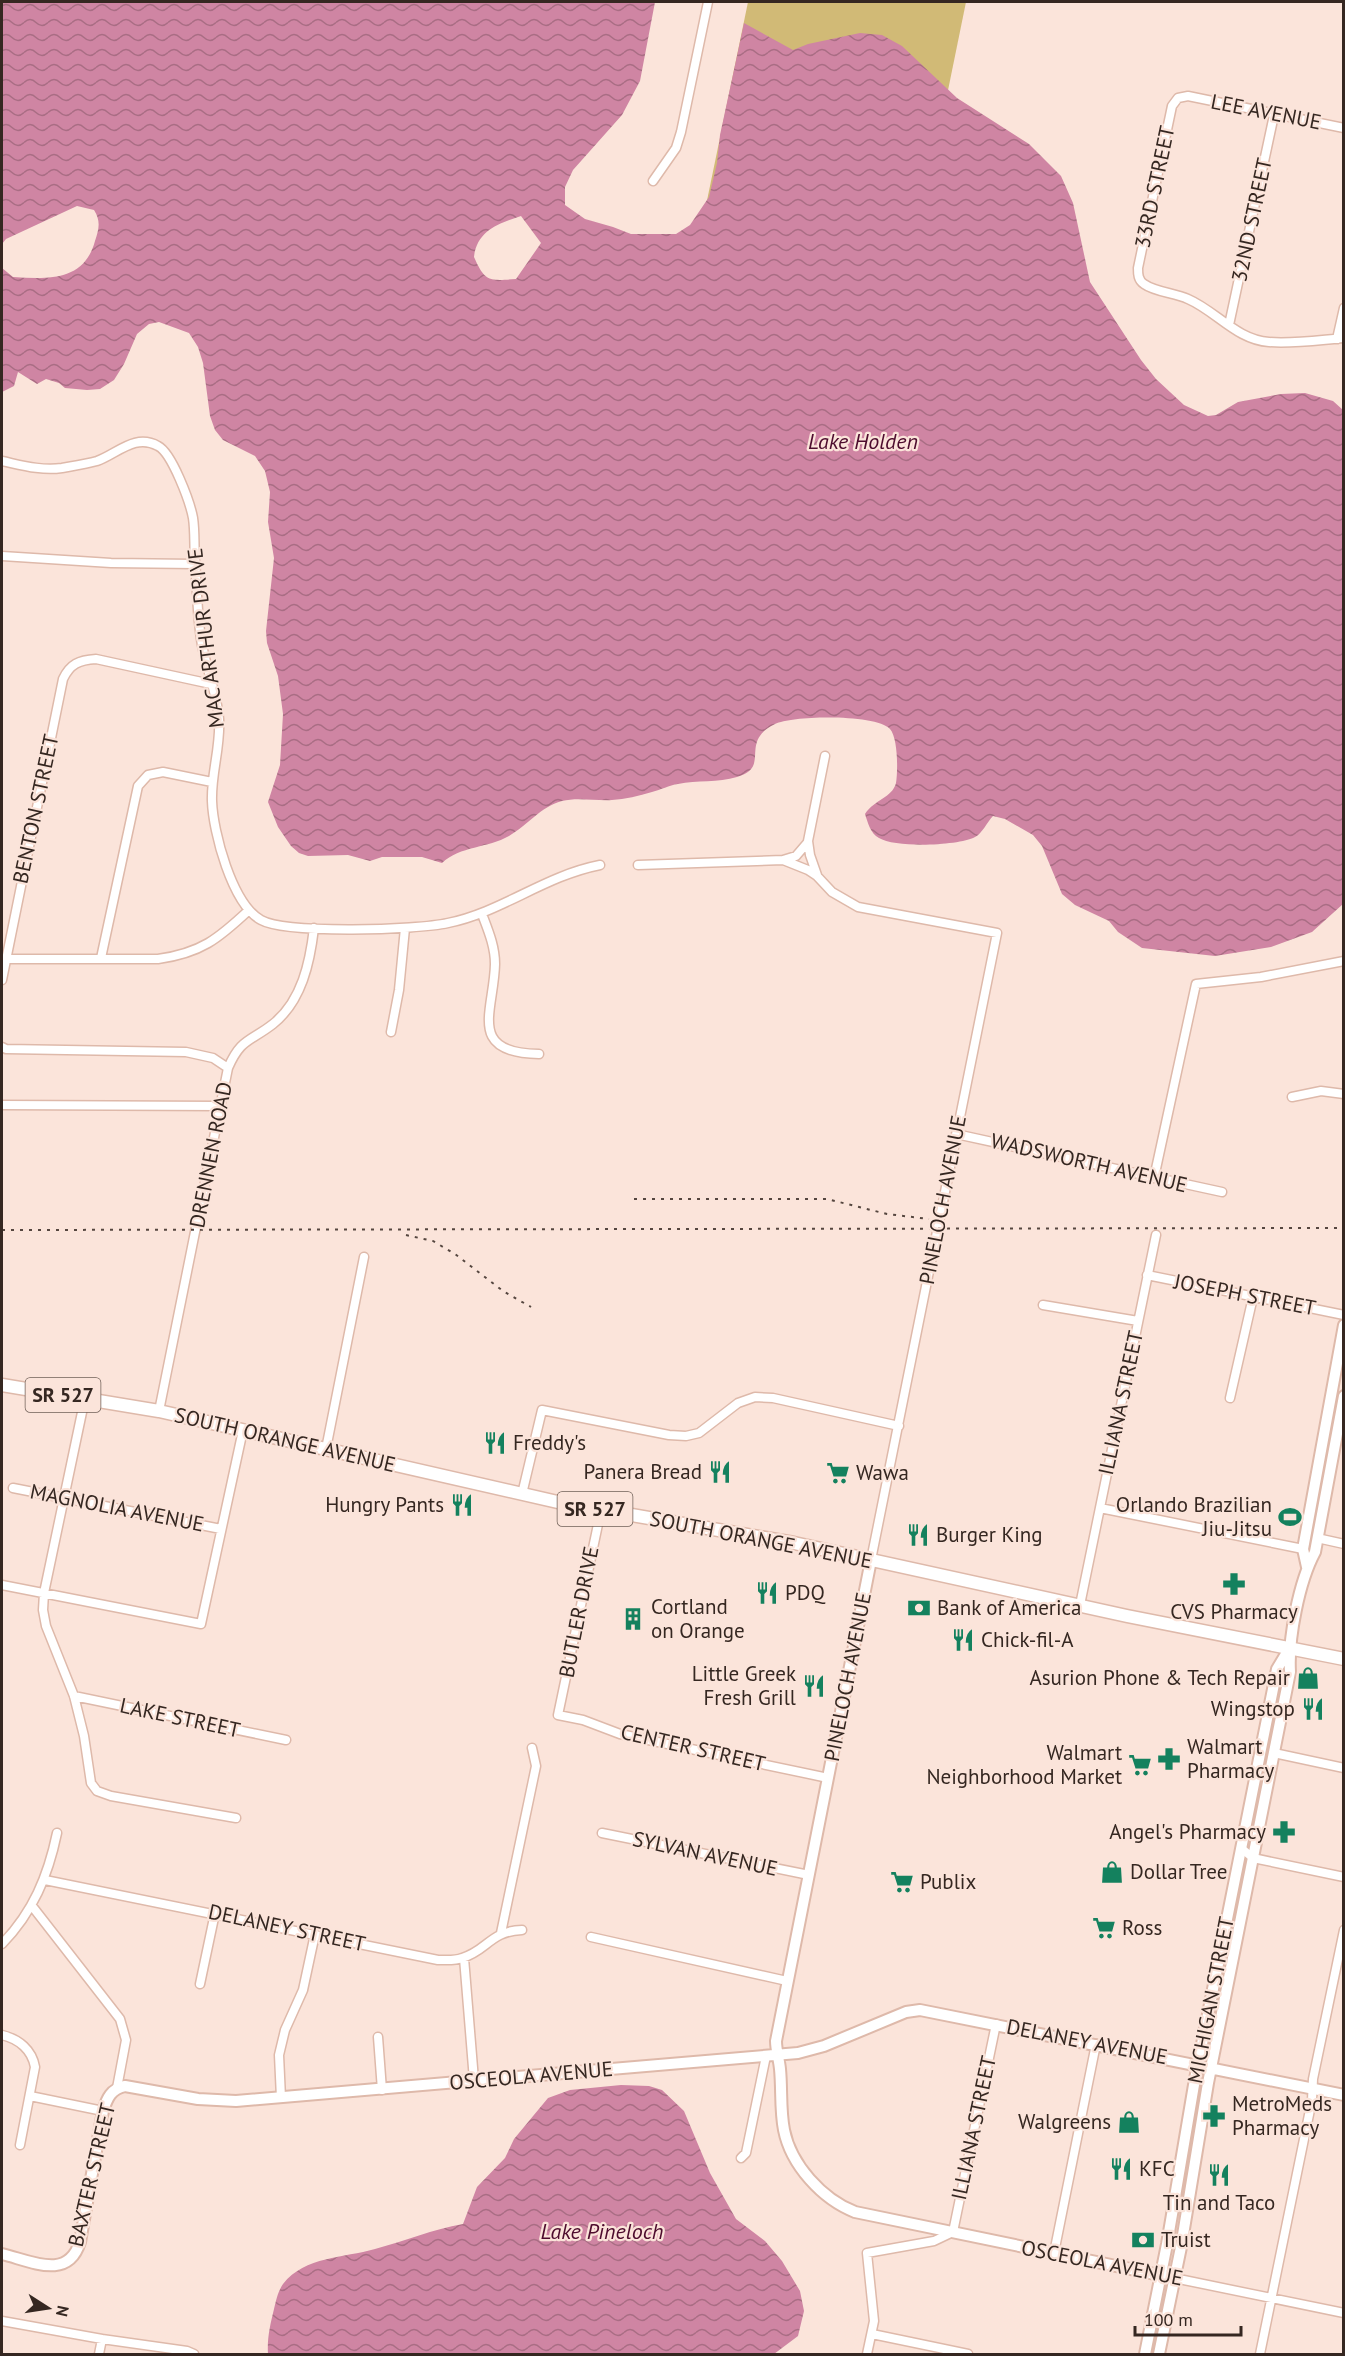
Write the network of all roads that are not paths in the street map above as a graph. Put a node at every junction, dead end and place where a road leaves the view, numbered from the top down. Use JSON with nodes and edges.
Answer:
{"nodes":[{"id":1,"x":708,"y":2,"type":"edge"},
{"id":2,"x":1188,"y":96,"type":"joint"},
{"id":3,"x":1274,"y":115,"type":"junction"},
{"id":4,"x":1344,"y":128,"type":"edge"},
{"id":5,"x":652,"y":181,"type":"dead end"},
{"id":6,"x":1344,"y":308,"type":"edge"},
{"id":7,"x":1229,"y":325,"type":"junction"},
{"id":8,"x":1340,"y":338,"type":"edge"},
{"id":9,"x":2,"y":461,"type":"edge"},
{"id":10,"x":2,"y":556,"type":"edge"},
{"id":11,"x":195,"y":564,"type":"junction"},
{"id":12,"x":211,"y":684,"type":"junction"},
{"id":13,"x":825,"y":756,"type":"dead end"},
{"id":14,"x":212,"y":782,"type":"junction"},
{"id":15,"x":808,"y":841,"type":"junction"},
{"id":16,"x":783,"y":860,"type":"junction"},
{"id":17,"x":600,"y":865,"type":"dead end"},
{"id":18,"x":638,"y":865,"type":"dead end"},
{"id":19,"x":817,"y":876,"type":"junction"},
{"id":20,"x":249,"y":910,"type":"junction"},
{"id":21,"x":482,"y":914,"type":"junction"},
{"id":22,"x":314,"y":928,"type":"junction"},
{"id":23,"x":405,"y":928,"type":"junction"},
{"id":24,"x":101,"y":958,"type":"junction"},
{"id":25,"x":4,"y":959,"type":"edge"},
{"id":26,"x":1344,"y":961,"type":"edge"},
{"id":27,"x":2,"y":980,"type":"edge"},
{"id":28,"x":391,"y":1032,"type":"dead end"},
{"id":29,"x":2,"y":1047,"type":"edge"},
{"id":30,"x":539,"y":1054,"type":"dead end"},
{"id":31,"x":228,"y":1068,"type":"junction"},
{"id":32,"x":1344,"y":1094,"type":"edge"},
{"id":33,"x":1292,"y":1097,"type":"dead end"},
{"id":34,"x":2,"y":1105,"type":"edge"},
{"id":35,"x":220,"y":1106,"type":"junction"},
{"id":36,"x":956,"y":1134,"type":"junction"},
{"id":37,"x":1155,"y":1178,"type":"junction"},
{"id":38,"x":1222,"y":1192,"type":"dead end"},
{"id":39,"x":1156,"y":1235,"type":"dead end"},
{"id":40,"x":364,"y":1257,"type":"dead end"},
{"id":41,"x":1147,"y":1275,"type":"junction"},
{"id":42,"x":1253,"y":1297,"type":"junction"},
{"id":43,"x":1043,"y":1305,"type":"dead end"},
{"id":44,"x":1344,"y":1315,"type":"edge"},
{"id":45,"x":1138,"y":1321,"type":"junction"},
{"id":46,"x":1344,"y":1324,"type":"edge"},
{"id":47,"x":2,"y":1385,"type":"edge"},
{"id":48,"x":1344,"y":1396,"type":"edge"},
{"id":49,"x":85,"y":1398,"type":"junction"},
{"id":50,"x":1230,"y":1398,"type":"dead end"},
{"id":51,"x":159,"y":1411,"type":"junction"},
{"id":52,"x":899,"y":1426,"type":"junction"},
{"id":53,"x":243,"y":1431,"type":"junction"},
{"id":54,"x":1322,"y":1440,"type":"junction"},
{"id":55,"x":1335,"y":1443,"type":"junction"},
{"id":56,"x":326,"y":1449,"type":"junction"},
{"id":57,"x":13,"y":1488,"type":"dead end"},
{"id":58,"x":522,"y":1494,"type":"junction"},
{"id":59,"x":66,"y":1498,"type":"junction"},
{"id":60,"x":1100,"y":1508,"type":"junction"},
{"id":61,"x":601,"y":1510,"type":"junction"},
{"id":62,"x":1308,"y":1525,"type":"junction"},
{"id":63,"x":221,"y":1529,"type":"junction"},
{"id":64,"x":1317,"y":1538,"type":"junction"},
{"id":65,"x":1344,"y":1544,"type":"edge"},
{"id":66,"x":1304,"y":1549,"type":"junction"},
{"id":67,"x":872,"y":1560,"type":"junction"},
{"id":68,"x":1306,"y":1567,"type":"junction"},
{"id":69,"x":2,"y":1584,"type":"edge"},
{"id":70,"x":44,"y":1593,"type":"junction"},
{"id":71,"x":1080,"y":1605,"type":"junction"},
{"id":72,"x":1289,"y":1649,"type":"junction"},
{"id":73,"x":1344,"y":1659,"type":"edge"},
{"id":74,"x":74,"y":1696,"type":"junction"},
{"id":75,"x":558,"y":1715,"type":"joint"},
{"id":76,"x":286,"y":1740,"type":"dead end"},
{"id":77,"x":532,"y":1748,"type":"dead end"},
{"id":78,"x":1274,"y":1753,"type":"junction"},
{"id":79,"x":1344,"y":1768,"type":"edge"},
{"id":80,"x":828,"y":1778,"type":"junction"},
{"id":81,"x":236,"y":1818,"type":"dead end"},
{"id":82,"x":57,"y":1833,"type":"dead end"},
{"id":83,"x":602,"y":1833,"type":"dead end"},
{"id":84,"x":1241,"y":1848,"type":"junction"},
{"id":85,"x":1253,"y":1858,"type":"junction"},
{"id":86,"x":808,"y":1875,"type":"junction"},
{"id":87,"x":1344,"y":1877,"type":"edge"},
{"id":88,"x":45,"y":1880,"type":"junction"},
{"id":89,"x":32,"y":1906,"type":"junction"},
{"id":90,"x":215,"y":1914,"type":"junction"},
{"id":91,"x":522,"y":1930,"type":"dead end"},
{"id":92,"x":1344,"y":1930,"type":"edge"},
{"id":93,"x":501,"y":1933,"type":"junction"},
{"id":94,"x":315,"y":1934,"type":"junction"},
{"id":95,"x":591,"y":1937,"type":"dead end"},
{"id":96,"x":1222,"y":1942,"type":"junction"},
{"id":97,"x":2,"y":1944,"type":"edge"},
{"id":98,"x":1235,"y":1945,"type":"junction"},
{"id":99,"x":464,"y":1958,"type":"junction"},
{"id":100,"x":787,"y":1981,"type":"junction"},
{"id":101,"x":200,"y":1984,"type":"dead end"},
{"id":102,"x":937,"y":2012,"type":"joint"},
{"id":103,"x":996,"y":2024,"type":"junction"},
{"id":104,"x":2,"y":2035,"type":"edge"},
{"id":105,"x":378,"y":2037,"type":"dead end"},
{"id":106,"x":1096,"y":2044,"type":"junction"},
{"id":107,"x":771,"y":2055,"type":"junction"},
{"id":108,"x":1198,"y":2065,"type":"junction"},
{"id":109,"x":1211,"y":2068,"type":"junction"},
{"id":110,"x":474,"y":2080,"type":"junction"},
{"id":111,"x":117,"y":2088,"type":"junction"},
{"id":112,"x":1313,"y":2089,"type":"junction"},
{"id":113,"x":381,"y":2090,"type":"junction"},
{"id":114,"x":1344,"y":2095,"type":"edge"},
{"id":115,"x":30,"y":2096,"type":"junction"},
{"id":116,"x":281,"y":2098,"type":"junction"},
{"id":117,"x":102,"y":2111,"type":"junction"},
{"id":118,"x":20,"y":2145,"type":"dead end"},
{"id":119,"x":741,"y":2158,"type":"dead end"},
{"id":120,"x":1178,"y":2181,"type":"junction"},
{"id":121,"x":1189,"y":2196,"type":"junction"},
{"id":122,"x":860,"y":2213,"type":"joint"},
{"id":123,"x":953,"y":2232,"type":"junction"},
{"id":124,"x":1054,"y":2253,"type":"junction"},
{"id":125,"x":2,"y":2254,"type":"edge"},
{"id":126,"x":1161,"y":2275,"type":"junction"},
{"id":127,"x":1174,"y":2278,"type":"junction"},
{"id":128,"x":1272,"y":2298,"type":"junction"},
{"id":129,"x":1344,"y":2313,"type":"edge"},
{"id":130,"x":2,"y":2321,"type":"edge"},
{"id":131,"x":872,"y":2334,"type":"junction"},
{"id":132,"x":102,"y":2339,"type":"junction"},
{"id":133,"x":190,"y":2353,"type":"edge"},
{"id":134,"x":99,"y":2355,"type":"edge"},
{"id":135,"x":867,"y":2355,"type":"edge"},
{"id":136,"x":968,"y":2355,"type":"edge"},
{"id":137,"x":1145,"y":2355,"type":"edge"},
{"id":138,"x":1159,"y":2355,"type":"edge"},
{"id":139,"x":1260,"y":2355,"type":"edge"}],
"edges":[{"from":1,"to":5,"type":"street"},
{"from":2,"to":3,"type":"street","name":"LEE AVENUE"},
{"from":2,"to":7,"type":"street","name":"33RD STREET"},
{"from":3,"to":4,"type":"street","name":"LEE AVENUE"},
{"from":3,"to":7,"type":"street","name":"32ND STREET"},
{"from":6,"to":8,"type":"street"},
{"from":7,"to":8,"type":"street"},
{"from":9,"to":11,"type":"street","name":"MAC ARTHUR DRIVE"},
{"from":10,"to":11,"type":"street"},
{"from":11,"to":12,"type":"street","name":"MAC ARTHUR DRIVE"},
{"from":12,"to":14,"type":"street","name":"MAC ARTHUR DRIVE"},
{"from":12,"to":25,"type":"street","name":"BENTON STREET"},
{"from":13,"to":15,"type":"street"},
{"from":14,"to":20,"type":"street","name":"MAC ARTHUR DRIVE"},
{"from":14,"to":24,"type":"street"},
{"from":15,"to":16,"type":"street"},
{"from":15,"to":19,"type":"street"},
{"from":16,"to":18,"type":"street"},
{"from":16,"to":19,"type":"street"},
{"from":17,"to":21,"type":"street"},
{"from":19,"to":36,"type":"street","name":"PINELOCH AVENUE"},
{"from":20,"to":22,"type":"street"},
{"from":20,"to":24,"type":"street"},
{"from":21,"to":23,"type":"street"},
{"from":21,"to":30,"type":"street"},
{"from":22,"to":23,"type":"street"},
{"from":22,"to":31,"type":"street","name":"DRENNEN ROAD"},
{"from":23,"to":28,"type":"street"},
{"from":24,"to":25,"type":"street"},
{"from":25,"to":27,"type":"street","name":"BENTON STREET"},
{"from":26,"to":37,"type":"street"},
{"from":29,"to":31,"type":"street"},
{"from":31,"to":35,"type":"street","name":"DRENNEN ROAD"},
{"from":32,"to":33,"type":"street"},
{"from":34,"to":35,"type":"street"},
{"from":35,"to":51,"type":"street","name":"DRENNEN ROAD"},
{"from":36,"to":37,"type":"street","name":"WADSWORTH AVENUE"},
{"from":36,"to":52,"type":"street","name":"PINELOCH AVENUE"},
{"from":37,"to":38,"type":"street","name":"WADSWORTH AVENUE"},
{"from":39,"to":41,"type":"street","name":"ILLIANA STREET"},
{"from":40,"to":56,"type":"street"},
{"from":41,"to":42,"type":"street","name":"JOSEPH STREET"},
{"from":41,"to":45,"type":"street","name":"ILLIANA STREET"},
{"from":42,"to":44,"type":"street","name":"JOSEPH STREET"},
{"from":42,"to":50,"type":"street"},
{"from":43,"to":45,"type":"street"},
{"from":45,"to":60,"type":"street","name":"ILLIANA STREET"},
{"from":46,"to":54,"type":"street","name":"MICHIGAN STREET"},
{"from":47,"to":49,"type":"main road","name":"SOUTH ORANGE AVENUE","number":"SR 527"},
{"from":48,"to":55,"type":"street","name":"MICHIGAN STREET"},
{"from":49,"to":51,"type":"main road","name":"SOUTH ORANGE AVENUE","number":"SR 527"},
{"from":49,"to":59,"type":"street"},
{"from":51,"to":53,"type":"main road","name":"SOUTH ORANGE AVENUE","number":"SR 527"},
{"from":52,"to":58,"type":"street"},
{"from":52,"to":67,"type":"street","name":"PINELOCH AVENUE"},
{"from":53,"to":56,"type":"main road","name":"SOUTH ORANGE AVENUE","number":"SR 527"},
{"from":53,"to":63,"type":"street"},
{"from":54,"to":55,"type":"street"},
{"from":54,"to":62,"type":"street","name":"MICHIGAN STREET"},
{"from":55,"to":64,"type":"street","name":"MICHIGAN STREET"},
{"from":56,"to":58,"type":"main road","name":"SOUTH ORANGE AVENUE","number":"SR 527"},
{"from":57,"to":59,"type":"street","name":"MAGNOLIA AVENUE"},
{"from":58,"to":61,"type":"main road","name":"SOUTH ORANGE AVENUE","number":"SR 527"},
{"from":59,"to":63,"type":"street","name":"MAGNOLIA AVENUE"},
{"from":59,"to":70,"type":"street"},
{"from":60,"to":66,"type":"street"},
{"from":60,"to":71,"type":"street","name":"ILLIANA STREET"},
{"from":61,"to":67,"type":"main road","name":"SOUTH ORANGE AVENUE","number":"SR 527"},
{"from":61,"to":75,"type":"street","name":"BUTLER DRIVE"},
{"from":62,"to":64,"type":"street"},
{"from":62,"to":66,"type":"street","name":"MICHIGAN STREET"},
{"from":63,"to":70,"type":"street"},
{"from":64,"to":65,"type":"street"},
{"from":64,"to":68,"type":"street","name":"MICHIGAN STREET"},
{"from":66,"to":68,"type":"street","name":"MICHIGAN STREET"},
{"from":67,"to":71,"type":"main road","name":"SOUTH ORANGE AVENUE","number":"SR 527"},
{"from":67,"to":80,"type":"street","name":"PINELOCH AVENUE"},
{"from":68,"to":72,"type":"street","name":"MICHIGAN STREET"},
{"from":69,"to":70,"type":"street"},
{"from":70,"to":74,"type":"street"},
{"from":71,"to":72,"type":"main road","name":"SOUTH ORANGE AVENUE","number":"SR 527"},
{"from":72,"to":73,"type":"main road","name":"SOUTH ORANGE AVENUE","number":"SR 527"},
{"from":72,"to":78,"type":"street","name":"MICHIGAN STREET"},
{"from":72,"to":84,"type":"street","name":"MICHIGAN STREET"},
{"from":74,"to":76,"type":"street","name":"LAKE STREET"},
{"from":74,"to":81,"type":"street"},
{"from":75,"to":80,"type":"street","name":"CENTER STREET"},
{"from":77,"to":93,"type":"street"},
{"from":78,"to":79,"type":"street"},
{"from":78,"to":85,"type":"street","name":"MICHIGAN STREET"},
{"from":80,"to":86,"type":"street","name":"PINELOCH AVENUE"},
{"from":82,"to":88,"type":"street"},
{"from":83,"to":86,"type":"street","name":"SYLVAN AVENUE"},
{"from":84,"to":85,"type":"street"},
{"from":84,"to":96,"type":"street","name":"MICHIGAN STREET"},
{"from":85,"to":87,"type":"street"},
{"from":85,"to":98,"type":"street","name":"MICHIGAN STREET"},
{"from":86,"to":100,"type":"street","name":"PINELOCH AVENUE"},
{"from":88,"to":89,"type":"street"},
{"from":88,"to":90,"type":"street","name":"DELANEY STREET"},
{"from":89,"to":97,"type":"street"},
{"from":89,"to":111,"type":"street","name":"BAXTER STREET"},
{"from":90,"to":94,"type":"street","name":"DELANEY STREET"},
{"from":90,"to":101,"type":"street"},
{"from":91,"to":93,"type":"street"},
{"from":92,"to":112,"type":"street"},
{"from":93,"to":99,"type":"street"},
{"from":94,"to":99,"type":"street","name":"DELANEY STREET"},
{"from":94,"to":116,"type":"street"},
{"from":95,"to":100,"type":"street"},
{"from":96,"to":98,"type":"street"},
{"from":96,"to":108,"type":"street","name":"MICHIGAN STREET"},
{"from":98,"to":109,"type":"street","name":"MICHIGAN STREET"},
{"from":99,"to":110,"type":"street"},
{"from":100,"to":107,"type":"street","name":"PINELOCH AVENUE"},
{"from":102,"to":103,"type":"street","name":"DELANEY AVENUE"},
{"from":102,"to":107,"type":"street","name":"OSCEOLA AVENUE"},
{"from":103,"to":106,"type":"street","name":"DELANEY AVENUE"},
{"from":103,"to":123,"type":"street","name":"ILLIANA STREET"},
{"from":104,"to":115,"type":"street"},
{"from":105,"to":113,"type":"street"},
{"from":106,"to":108,"type":"street","name":"DELANEY AVENUE"},
{"from":106,"to":124,"type":"street"},
{"from":107,"to":110,"type":"street","name":"OSCEOLA AVENUE"},
{"from":107,"to":119,"type":"street"},
{"from":107,"to":122,"type":"street","name":"PINELOCH AVENUE"},
{"from":108,"to":109,"type":"street","name":"DELANEY AVENUE"},
{"from":108,"to":120,"type":"street","name":"MICHIGAN STREET"},
{"from":109,"to":112,"type":"street","name":"DELANEY AVENUE"},
{"from":109,"to":121,"type":"street","name":"MICHIGAN STREET"},
{"from":110,"to":113,"type":"street","name":"OSCEOLA AVENUE"},
{"from":111,"to":116,"type":"street","name":"OSCEOLA AVENUE"},
{"from":111,"to":117,"type":"street","name":"BAXTER STREET"},
{"from":112,"to":114,"type":"street","name":"DELANEY AVENUE"},
{"from":112,"to":128,"type":"street"},
{"from":113,"to":116,"type":"street","name":"OSCEOLA AVENUE"},
{"from":115,"to":117,"type":"street"},
{"from":115,"to":118,"type":"street"},
{"from":117,"to":125,"type":"street","name":"BAXTER STREET"},
{"from":120,"to":121,"type":"street"},
{"from":120,"to":126,"type":"street","name":"MICHIGAN STREET"},
{"from":121,"to":127,"type":"street","name":"MICHIGAN STREET"},
{"from":122,"to":123,"type":"street","name":"OSCEOLA AVENUE"},
{"from":123,"to":124,"type":"street","name":"OSCEOLA AVENUE"},
{"from":123,"to":131,"type":"street"},
{"from":124,"to":126,"type":"street","name":"OSCEOLA AVENUE"},
{"from":126,"to":127,"type":"street","name":"OSCEOLA AVENUE"},
{"from":126,"to":137,"type":"street","name":"MICHIGAN STREET"},
{"from":127,"to":128,"type":"street","name":"OSCEOLA AVENUE"},
{"from":127,"to":138,"type":"street","name":"MICHIGAN STREET"},
{"from":128,"to":129,"type":"street","name":"OSCEOLA AVENUE"},
{"from":128,"to":139,"type":"street"},
{"from":130,"to":132,"type":"street"},
{"from":131,"to":135,"type":"street"},
{"from":131,"to":136,"type":"street"},
{"from":132,"to":133,"type":"street"},
{"from":132,"to":134,"type":"street"}]}
